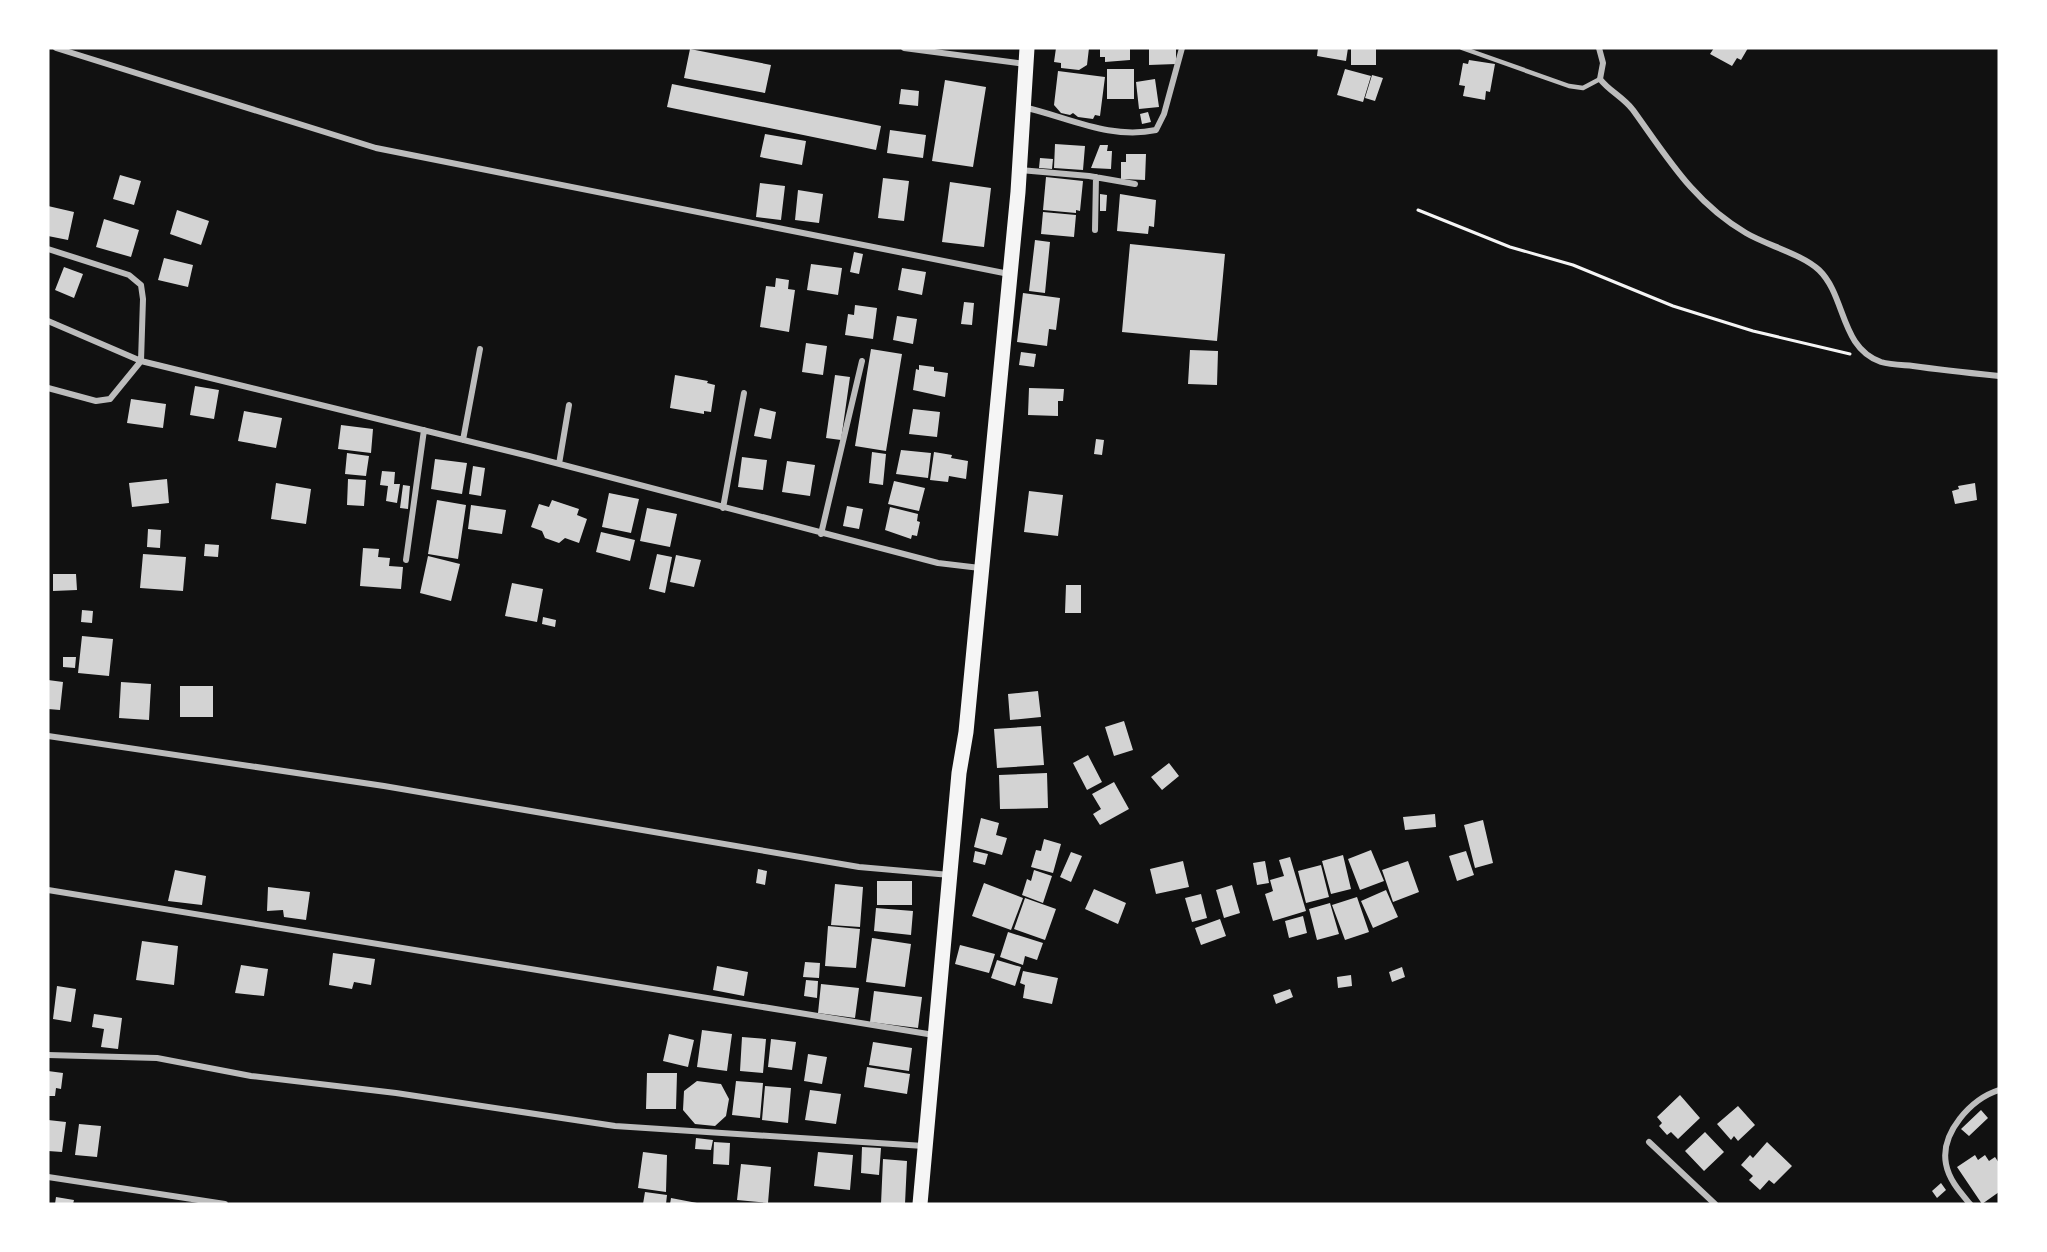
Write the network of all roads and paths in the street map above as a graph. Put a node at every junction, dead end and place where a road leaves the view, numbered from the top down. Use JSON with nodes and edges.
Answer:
{"nodes":[{"id":1,"x":56,"y":48,"type":"edge"},
{"id":2,"x":904,"y":48,"type":"edge"},
{"id":3,"x":1027,"y":48,"type":"edge"},
{"id":4,"x":1182,"y":48,"type":"edge"},
{"id":5,"x":1462,"y":48,"type":"edge"},
{"id":6,"x":1599,"y":48,"type":"edge"},
{"id":7,"x":1025,"y":64,"type":"junction"},
{"id":8,"x":1600,"y":79,"type":"junction"},
{"id":9,"x":1023,"y":107,"type":"junction"},
{"id":10,"x":1019,"y":170,"type":"junction"},
{"id":11,"x":1096,"y":177,"type":"junction"},
{"id":12,"x":1135,"y":184,"type":"dead end"},
{"id":13,"x":1418,"y":210,"type":"dead end"},
{"id":14,"x":1095,"y":230,"type":"dead end"},
{"id":15,"x":48,"y":249,"type":"edge"},
{"id":16,"x":1010,"y":274,"type":"junction"},
{"id":17,"x":48,"y":321,"type":"edge"},
{"id":18,"x":480,"y":349,"type":"dead end"},
{"id":19,"x":862,"y":360,"type":"dead end"},
{"id":20,"x":141,"y":361,"type":"junction"},
{"id":21,"x":1881,"y":362,"type":"junction"},
{"id":22,"x":1999,"y":376,"type":"edge"},
{"id":23,"x":48,"y":388,"type":"edge"},
{"id":24,"x":744,"y":393,"type":"dead end"},
{"id":25,"x":569,"y":405,"type":"dead end"},
{"id":26,"x":424,"y":430,"type":"junction"},
{"id":27,"x":463,"y":440,"type":"junction"},
{"id":28,"x":559,"y":464,"type":"junction"},
{"id":29,"x":723,"y":508,"type":"junction"},
{"id":30,"x":821,"y":534,"type":"junction"},
{"id":31,"x":406,"y":560,"type":"dead end"},
{"id":32,"x":980,"y":568,"type":"junction"},
{"id":33,"x":48,"y":736,"type":"edge"},
{"id":34,"x":950,"y":875,"type":"junction"},
{"id":35,"x":48,"y":890,"type":"edge"},
{"id":36,"x":935,"y":1035,"type":"junction"},
{"id":37,"x":48,"y":1055,"type":"edge"},
{"id":38,"x":1999,"y":1090,"type":"edge"},
{"id":39,"x":1649,"y":1142,"type":"dead end"},
{"id":40,"x":924,"y":1146,"type":"junction"},
{"id":41,"x":48,"y":1177,"type":"edge"},
{"id":42,"x":225,"y":1204,"type":"edge"},
{"id":43,"x":920,"y":1204,"type":"edge"},
{"id":44,"x":1715,"y":1204,"type":"edge"},
{"id":45,"x":1970,"y":1204,"type":"edge"}],
"edges":[{"from":1,"to":16,"type":"street"},
{"from":2,"to":7,"type":"street"},
{"from":3,"to":7,"type":"main road"},
{"from":4,"to":9,"type":"street"},
{"from":5,"to":8,"type":"lane"},
{"from":6,"to":8,"type":"street"},
{"from":7,"to":9,"type":"main road"},
{"from":8,"to":21,"type":"street"},
{"from":9,"to":10,"type":"main road"},
{"from":10,"to":11,"type":"street"},
{"from":10,"to":16,"type":"main road"},
{"from":11,"to":12,"type":"street"},
{"from":11,"to":14,"type":"street"},
{"from":13,"to":21,"type":"path"},
{"from":15,"to":20,"type":"street"},
{"from":16,"to":32,"type":"main road"},
{"from":17,"to":20,"type":"street"},
{"from":18,"to":27,"type":"street"},
{"from":19,"to":30,"type":"street"},
{"from":20,"to":23,"type":"street"},
{"from":20,"to":26,"type":"street"},
{"from":21,"to":22,"type":"street"},
{"from":24,"to":29,"type":"street"},
{"from":25,"to":28,"type":"street"},
{"from":26,"to":27,"type":"street"},
{"from":26,"to":31,"type":"street"},
{"from":27,"to":28,"type":"street"},
{"from":28,"to":29,"type":"street"},
{"from":29,"to":30,"type":"street"},
{"from":30,"to":32,"type":"street"},
{"from":32,"to":34,"type":"main road"},
{"from":33,"to":34,"type":"street"},
{"from":34,"to":36,"type":"main road"},
{"from":35,"to":36,"type":"street"},
{"from":36,"to":40,"type":"main road"},
{"from":37,"to":40,"type":"street"},
{"from":38,"to":45,"type":"street"},
{"from":39,"to":44,"type":"street"},
{"from":40,"to":43,"type":"main road"},
{"from":41,"to":42,"type":"street"}]}
